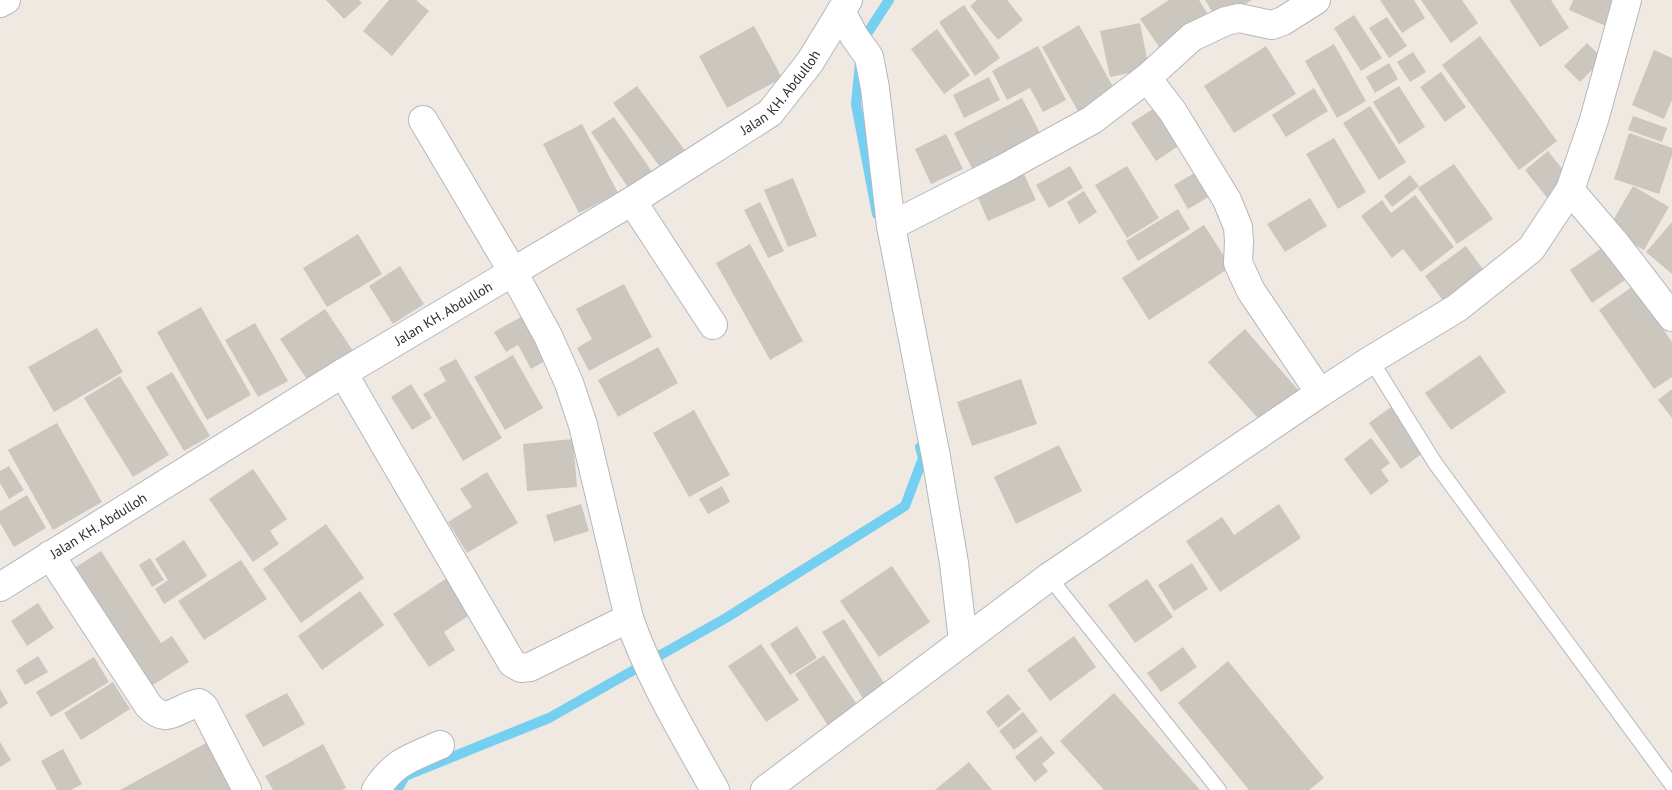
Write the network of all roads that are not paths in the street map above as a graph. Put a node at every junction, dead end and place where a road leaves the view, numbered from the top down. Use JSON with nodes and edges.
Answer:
{"nodes":[{"id":1,"x":6,"y":0,"type":"edge"},
{"id":2,"x":1316,"y":0,"type":"edge"},
{"id":3,"x":1627,"y":0,"type":"edge"},
{"id":4,"x":0,"y":3,"type":"edge"},
{"id":5,"x":845,"y":5,"type":"edge"},
{"id":6,"x":1147,"y":78,"type":"junction"},
{"id":7,"x":423,"y":120,"type":"dead end"},
{"id":8,"x":1570,"y":190,"type":"junction"},
{"id":9,"x":632,"y":201,"type":"junction"},
{"id":10,"x":891,"y":226,"type":"junction"},
{"id":11,"x":513,"y":272,"type":"junction"},
{"id":12,"x":1672,"y":317,"type":"edge"},
{"id":13,"x":713,"y":325,"type":"dead end"},
{"id":14,"x":1371,"y":360,"type":"junction"},
{"id":15,"x":343,"y":373,"type":"junction"},
{"id":16,"x":1320,"y":393,"type":"junction"},
{"id":17,"x":50,"y":555,"type":"junction"},
{"id":18,"x":1049,"y":577,"type":"junction"},
{"id":19,"x":0,"y":587,"type":"edge"},
{"id":20,"x":633,"y":630,"type":"junction"},
{"id":21,"x":963,"y":640,"type":"junction"},
{"id":22,"x":440,"y":745,"type":"dead end"},
{"id":23,"x":1672,"y":785,"type":"edge"},
{"id":24,"x":247,"y":790,"type":"edge"},
{"id":25,"x":376,"y":790,"type":"edge"},
{"id":26,"x":715,"y":790,"type":"edge"},
{"id":27,"x":765,"y":790,"type":"edge"},
{"id":28,"x":1220,"y":790,"type":"edge"}],
"edges":[{"from":1,"to":4,"type":"street"},
{"from":2,"to":6,"type":"street"},
{"from":3,"to":8,"type":"street"},
{"from":5,"to":9,"type":"street","name":"Jalan KH. Abdulloh"},
{"from":5,"to":10,"type":"street"},
{"from":6,"to":10,"type":"street"},
{"from":6,"to":16,"type":"street"},
{"from":7,"to":11,"type":"street"},
{"from":8,"to":12,"type":"street"},
{"from":8,"to":14,"type":"street"},
{"from":9,"to":11,"type":"street","name":"Jalan KH. Abdulloh"},
{"from":9,"to":13,"type":"street"},
{"from":10,"to":21,"type":"street"},
{"from":11,"to":15,"type":"street","name":"Jalan KH. Abdulloh"},
{"from":11,"to":20,"type":"street"},
{"from":14,"to":16,"type":"street"},
{"from":14,"to":23,"type":"lane"},
{"from":15,"to":17,"type":"street","name":"Jalan KH. Abdulloh"},
{"from":15,"to":20,"type":"street"},
{"from":16,"to":18,"type":"street"},
{"from":17,"to":19,"type":"street","name":"Jalan KH. Abdulloh"},
{"from":17,"to":24,"type":"street"},
{"from":18,"to":21,"type":"street"},
{"from":18,"to":28,"type":"lane"},
{"from":20,"to":26,"type":"street"},
{"from":21,"to":27,"type":"street"},
{"from":22,"to":25,"type":"street"}]}
